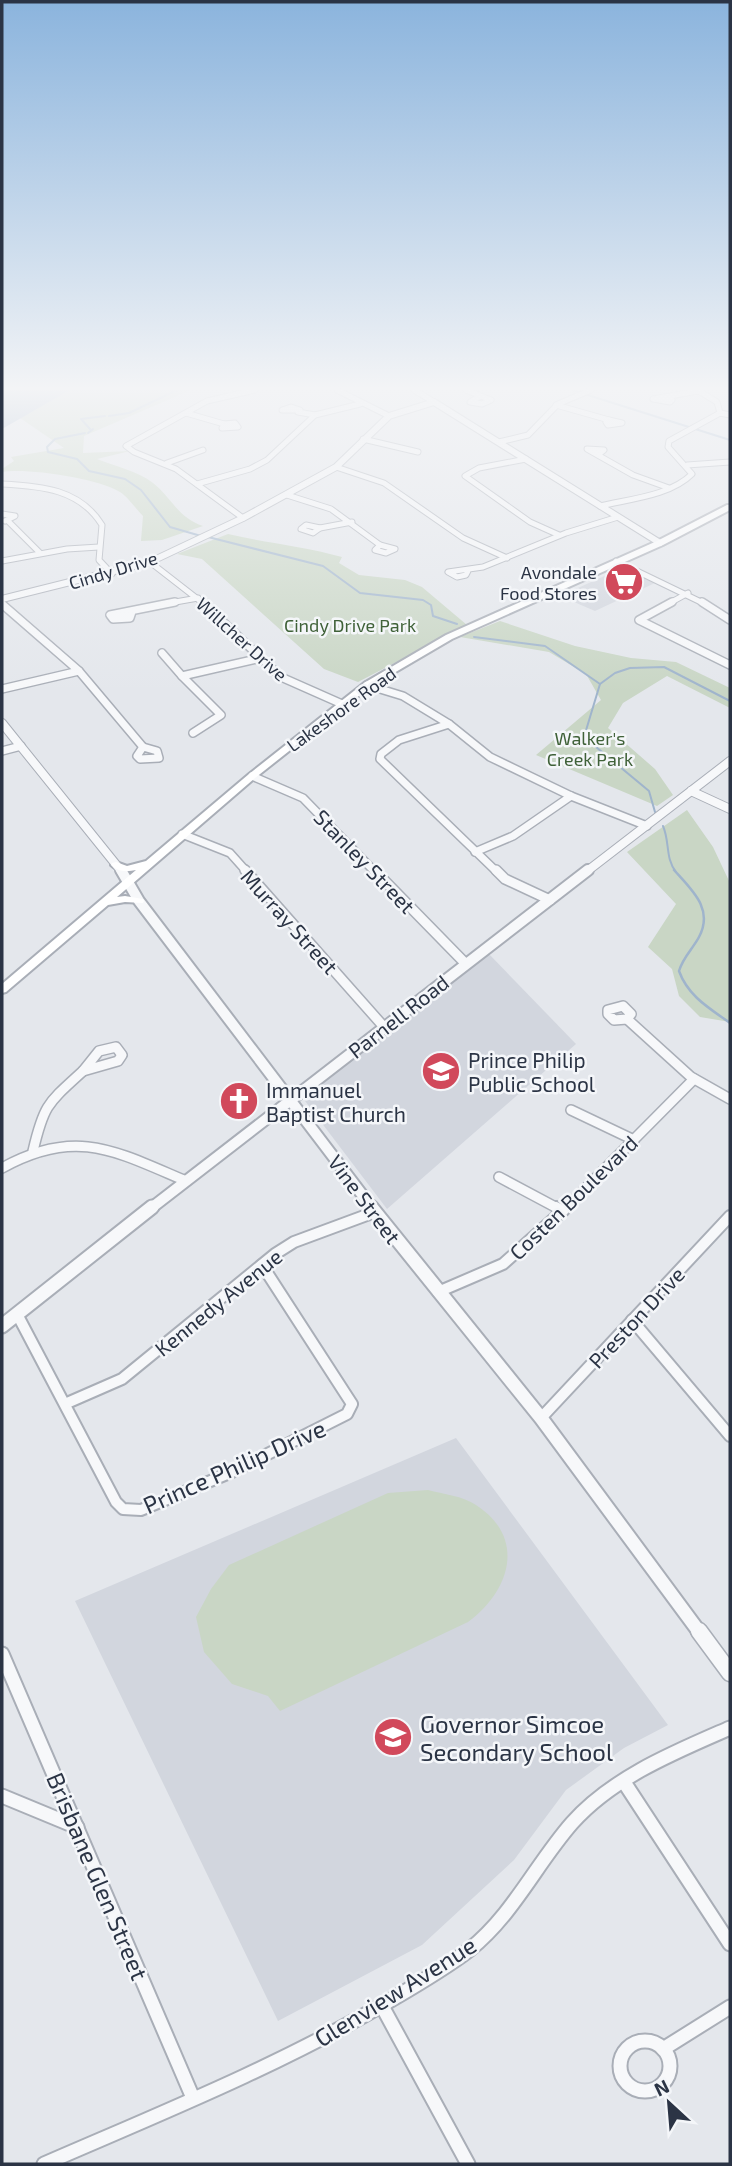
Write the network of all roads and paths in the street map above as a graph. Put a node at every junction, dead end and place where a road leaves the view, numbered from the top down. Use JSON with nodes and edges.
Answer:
{"nodes":[{"id":1,"x":54,"y":491,"type":"edge"},
{"id":2,"x":204,"y":491,"type":"edge"},
{"id":3,"x":294,"y":491,"type":"edge"},
{"id":4,"x":396,"y":491,"type":"edge"},
{"id":5,"x":486,"y":491,"type":"edge"},
{"id":6,"x":577,"y":491,"type":"edge"},
{"id":7,"x":658,"y":491,"type":"edge"},
{"id":8,"x":287,"y":495,"type":"junction"},
{"id":9,"x":600,"y":506,"type":"junction"},
{"id":10,"x":730,"y":507,"type":"edge"},
{"id":11,"x":2,"y":514,"type":"edge"},
{"id":12,"x":243,"y":517,"type":"junction"},
{"id":13,"x":618,"y":517,"type":"junction"},
{"id":14,"x":5,"y":521,"type":"edge"},
{"id":15,"x":352,"y":522,"type":"junction"},
{"id":16,"x":320,"y":527,"type":"dead end"},
{"id":17,"x":559,"y":535,"type":"junction"},
{"id":18,"x":660,"y":543,"type":"junction"},
{"id":19,"x":380,"y":545,"type":"dead end"},
{"id":20,"x":99,"y":547,"type":"junction"},
{"id":21,"x":40,"y":553,"type":"junction"},
{"id":22,"x":507,"y":558,"type":"junction"},
{"id":23,"x":2,"y":561,"type":"edge"},
{"id":24,"x":616,"y":561,"type":"junction"},
{"id":25,"x":150,"y":562,"type":"junction"},
{"id":26,"x":468,"y":571,"type":"dead end"},
{"id":27,"x":112,"y":574,"type":"junction"},
{"id":28,"x":688,"y":593,"type":"junction"},
{"id":29,"x":198,"y":598,"type":"junction"},
{"id":30,"x":2,"y":599,"type":"edge"},
{"id":31,"x":2,"y":604,"type":"edge"},
{"id":32,"x":132,"y":612,"type":"dead end"},
{"id":33,"x":730,"y":620,"type":"edge"},
{"id":34,"x":162,"y":653,"type":"dead end"},
{"id":35,"x":261,"y":657,"type":"junction"},
{"id":36,"x":730,"y":665,"type":"edge"},
{"id":37,"x":79,"y":671,"type":"junction"},
{"id":38,"x":182,"y":676,"type":"junction"},
{"id":39,"x":367,"y":685,"type":"junction"},
{"id":40,"x":2,"y":689,"type":"edge"},
{"id":41,"x":342,"y":704,"type":"junction"},
{"id":42,"x":2,"y":723,"type":"edge"},
{"id":43,"x":449,"y":724,"type":"junction"},
{"id":44,"x":193,"y":733,"type":"dead end"},
{"id":45,"x":21,"y":746,"type":"junction"},
{"id":46,"x":143,"y":747,"type":"dead end"},
{"id":47,"x":2,"y":751,"type":"edge"},
{"id":48,"x":730,"y":761,"type":"edge"},
{"id":49,"x":252,"y":776,"type":"junction"},
{"id":50,"x":691,"y":791,"type":"junction"},
{"id":51,"x":571,"y":796,"type":"junction"},
{"id":52,"x":730,"y":809,"type":"edge"},
{"id":53,"x":647,"y":826,"type":"junction"},
{"id":54,"x":182,"y":834,"type":"junction"},
{"id":55,"x":475,"y":852,"type":"junction"},
{"id":56,"x":151,"y":862,"type":"junction"},
{"id":57,"x":116,"y":865,"type":"junction"},
{"id":58,"x":129,"y":880,"type":"junction"},
{"id":59,"x":550,"y":900,"type":"junction"},
{"id":60,"x":139,"y":901,"type":"junction"},
{"id":61,"x":103,"y":902,"type":"junction"},
{"id":62,"x":465,"y":963,"type":"junction"},
{"id":63,"x":2,"y":990,"type":"edge"},
{"id":64,"x":627,"y":1019,"type":"dead end"},
{"id":65,"x":384,"y":1027,"type":"junction"},
{"id":66,"x":83,"y":1071,"type":"dead end"},
{"id":67,"x":694,"y":1079,"type":"junction"},
{"id":68,"x":290,"y":1099,"type":"junction"},
{"id":69,"x":730,"y":1099,"type":"edge"},
{"id":70,"x":571,"y":1110,"type":"dead end"},
{"id":71,"x":634,"y":1140,"type":"junction"},
{"id":72,"x":33,"y":1151,"type":"junction"},
{"id":73,"x":2,"y":1168,"type":"edge"},
{"id":74,"x":499,"y":1177,"type":"dead end"},
{"id":75,"x":186,"y":1181,"type":"junction"},
{"id":76,"x":563,"y":1211,"type":"junction"},
{"id":77,"x":375,"y":1212,"type":"junction"},
{"id":78,"x":730,"y":1216,"type":"edge"},
{"id":79,"x":262,"y":1265,"type":"junction"},
{"id":80,"x":438,"y":1292,"type":"junction"},
{"id":81,"x":17,"y":1314,"type":"junction"},
{"id":82,"x":632,"y":1321,"type":"junction"},
{"id":83,"x":2,"y":1326,"type":"edge"},
{"id":84,"x":67,"y":1402,"type":"junction"},
{"id":85,"x":541,"y":1418,"type":"junction"},
{"id":86,"x":730,"y":1436,"type":"edge"},
{"id":87,"x":2,"y":1654,"type":"edge"},
{"id":88,"x":730,"y":1673,"type":"edge"},
{"id":89,"x":730,"y":1728,"type":"edge"},
{"id":90,"x":624,"y":1782,"type":"junction"},
{"id":91,"x":2,"y":1796,"type":"edge"},
{"id":92,"x":77,"y":1827,"type":"junction"},
{"id":93,"x":730,"y":1944,"type":"edge"},
{"id":94,"x":382,"y":2006,"type":"junction"},
{"id":95,"x":730,"y":2007,"type":"edge"},
{"id":96,"x":663,"y":2049,"type":"dead end"},
{"id":97,"x":193,"y":2098,"type":"junction"},
{"id":98,"x":44,"y":2164,"type":"edge"},
{"id":99,"x":468,"y":2164,"type":"edge"}],
"edges":[{"from":1,"to":20,"type":"street"},
{"from":2,"to":12,"type":"street"},
{"from":3,"to":8,"type":"street","name":"Cindy Drive"},
{"from":4,"to":22,"type":"street"},
{"from":5,"to":17,"type":"street"},
{"from":6,"to":9,"type":"street"},
{"from":7,"to":9,"type":"street"},
{"from":8,"to":12,"type":"street","name":"Cindy Drive"},
{"from":8,"to":15,"type":"street"},
{"from":9,"to":13,"type":"street"},
{"from":10,"to":18,"type":"main road","name":"Lakeshore Road"},
{"from":11,"to":14,"type":"street"},
{"from":12,"to":25,"type":"street","name":"Cindy Drive"},
{"from":13,"to":17,"type":"street"},
{"from":13,"to":18,"type":"street"},
{"from":14,"to":21,"type":"street"},
{"from":15,"to":16,"type":"street"},
{"from":15,"to":19,"type":"street"},
{"from":17,"to":22,"type":"street"},
{"from":18,"to":24,"type":"main road","name":"Lakeshore Road"},
{"from":20,"to":21,"type":"street"},
{"from":20,"to":27,"type":"street"},
{"from":21,"to":23,"type":"street"},
{"from":22,"to":26,"type":"street"},
{"from":24,"to":28,"type":"street"},
{"from":24,"to":39,"type":"main road","name":"Lakeshore Road"},
{"from":25,"to":27,"type":"street","name":"Cindy Drive"},
{"from":25,"to":29,"type":"street","name":"Willcher Drive"},
{"from":27,"to":30,"type":"street","name":"Cindy Drive"},
{"from":28,"to":33,"type":"street"},
{"from":28,"to":36,"type":"street"},
{"from":29,"to":32,"type":"street"},
{"from":29,"to":35,"type":"street","name":"Willcher Drive"},
{"from":31,"to":37,"type":"street"},
{"from":34,"to":38,"type":"street"},
{"from":35,"to":38,"type":"street"},
{"from":35,"to":41,"type":"street","name":"Willcher Drive"},
{"from":37,"to":40,"type":"street"},
{"from":37,"to":46,"type":"street"},
{"from":38,"to":44,"type":"street"},
{"from":39,"to":41,"type":"main road","name":"Lakeshore Road"},
{"from":39,"to":43,"type":"street"},
{"from":41,"to":49,"type":"main road","name":"Lakeshore Road"},
{"from":42,"to":45,"type":"street","name":"Vine Street"},
{"from":43,"to":51,"type":"street"},
{"from":43,"to":55,"type":"street"},
{"from":45,"to":47,"type":"street"},
{"from":45,"to":57,"type":"street","name":"Vine Street"},
{"from":48,"to":50,"type":"street","name":"Parnell Road"},
{"from":49,"to":54,"type":"main road","name":"Lakeshore Road"},
{"from":49,"to":62,"type":"street","name":"Stanley Street"},
{"from":50,"to":52,"type":"street"},
{"from":50,"to":53,"type":"street","name":"Parnell Road"},
{"from":51,"to":53,"type":"street"},
{"from":51,"to":55,"type":"street"},
{"from":53,"to":59,"type":"street","name":"Parnell Road"},
{"from":54,"to":56,"type":"main road","name":"Lakeshore Road"},
{"from":54,"to":65,"type":"street","name":"Murray Street"},
{"from":55,"to":59,"type":"street"},
{"from":56,"to":57,"type":"main road"},
{"from":56,"to":58,"type":"main road","name":"Lakeshore Road"},
{"from":57,"to":58,"type":"street","name":"Vine Street"},
{"from":58,"to":60,"type":"street","name":"Vine Street"},
{"from":58,"to":61,"type":"main road","name":"Lakeshore Road"},
{"from":59,"to":62,"type":"street","name":"Parnell Road"},
{"from":60,"to":61,"type":"main road"},
{"from":60,"to":68,"type":"street","name":"Vine Street"},
{"from":61,"to":63,"type":"main road","name":"Lakeshore Road"},
{"from":62,"to":65,"type":"street","name":"Parnell Road"},
{"from":64,"to":67,"type":"street"},
{"from":65,"to":68,"type":"street","name":"Parnell Road"},
{"from":66,"to":72,"type":"street"},
{"from":67,"to":69,"type":"street"},
{"from":67,"to":71,"type":"street","name":"Costen Boulevard"},
{"from":68,"to":75,"type":"street","name":"Parnell Road"},
{"from":68,"to":77,"type":"street","name":"Vine Street"},
{"from":70,"to":71,"type":"street"},
{"from":71,"to":76,"type":"street","name":"Costen Boulevard"},
{"from":72,"to":73,"type":"street"},
{"from":72,"to":75,"type":"street"},
{"from":74,"to":76,"type":"street"},
{"from":75,"to":81,"type":"street","name":"Parnell Road"},
{"from":76,"to":80,"type":"street","name":"Costen Boulevard"},
{"from":77,"to":79,"type":"street","name":"Kennedy Avenue"},
{"from":77,"to":80,"type":"street","name":"Vine Street"},
{"from":78,"to":82,"type":"street","name":"Preston Drive"},
{"from":79,"to":84,"type":"street","name":"Kennedy Avenue"},
{"from":79,"to":84,"type":"street","name":"Prince Philip Drive"},
{"from":80,"to":85,"type":"street","name":"Vine Street"},
{"from":81,"to":83,"type":"street","name":"Parnell Road"},
{"from":81,"to":84,"type":"street","name":"Prince Philip Drive"},
{"from":82,"to":85,"type":"street","name":"Preston Drive"},
{"from":82,"to":86,"type":"street"},
{"from":85,"to":88,"type":"street","name":"Vine Street"},
{"from":87,"to":92,"type":"street","name":"Brisbane Glen Street"},
{"from":89,"to":90,"type":"street","name":"Glenview Avenue"},
{"from":90,"to":93,"type":"street"},
{"from":90,"to":94,"type":"street","name":"Glenview Avenue"},
{"from":91,"to":92,"type":"street"},
{"from":92,"to":97,"type":"street","name":"Brisbane Glen Street"},
{"from":94,"to":97,"type":"street","name":"Glenview Avenue"},
{"from":94,"to":99,"type":"street"},
{"from":95,"to":96,"type":"street"},
{"from":97,"to":98,"type":"street","name":"Glenview Avenue"}]}
